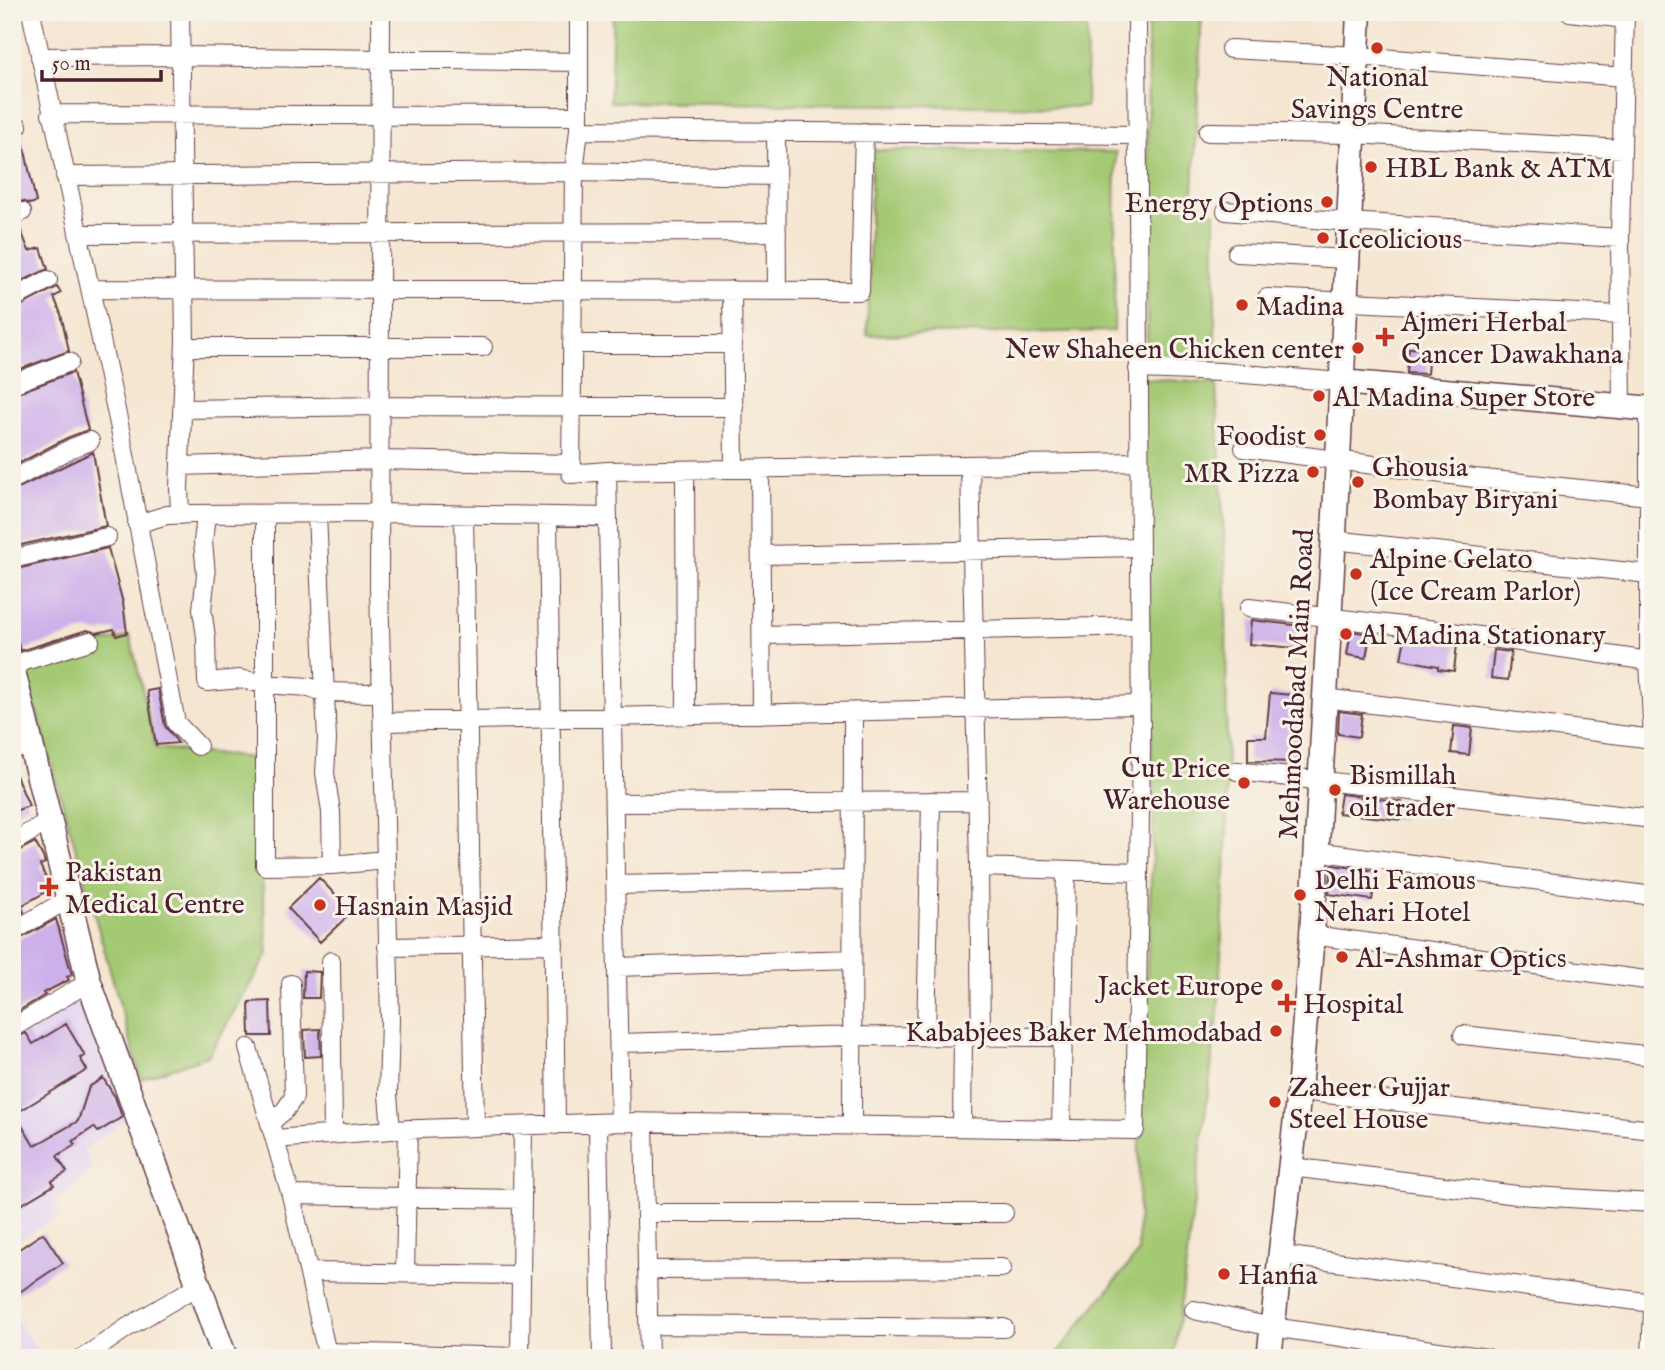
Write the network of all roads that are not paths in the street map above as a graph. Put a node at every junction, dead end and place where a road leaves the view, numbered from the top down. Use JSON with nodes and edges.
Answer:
{"nodes":[{"id":1,"x":31,"y":12,"type":"edge"},
{"id":2,"x":180,"y":12,"type":"edge"},
{"id":3,"x":381,"y":12,"type":"edge"},
{"id":4,"x":579,"y":12,"type":"edge"},
{"id":5,"x":1137,"y":12,"type":"edge"},
{"id":6,"x":1359,"y":12,"type":"edge"},
{"id":7,"x":1570,"y":12,"type":"edge"},
{"id":8,"x":1625,"y":16,"type":"edge"},
{"id":9,"x":1230,"y":48,"type":"dead end"},
{"id":10,"x":181,"y":56,"type":"junction"},
{"id":11,"x":1357,"y":56,"type":"junction"},
{"id":12,"x":40,"y":57,"type":"junction"},
{"id":13,"x":381,"y":59,"type":"junction"},
{"id":14,"x":579,"y":62,"type":"junction"},
{"id":15,"x":1624,"y":78,"type":"junction"},
{"id":16,"x":51,"y":114,"type":"junction"},
{"id":17,"x":182,"y":114,"type":"junction"},
{"id":18,"x":381,"y":115,"type":"junction"},
{"id":19,"x":579,"y":123,"type":"junction"},
{"id":20,"x":776,"y":131,"type":"junction"},
{"id":21,"x":864,"y":132,"type":"junction"},
{"id":22,"x":1208,"y":132,"type":"dead end"},
{"id":23,"x":1353,"y":134,"type":"junction"},
{"id":24,"x":1137,"y":135,"type":"junction"},
{"id":25,"x":1622,"y":149,"type":"junction"},
{"id":26,"x":573,"y":172,"type":"junction"},
{"id":27,"x":380,"y":173,"type":"junction"},
{"id":28,"x":183,"y":175,"type":"junction"},
{"id":29,"x":65,"y":176,"type":"junction"},
{"id":30,"x":776,"y":176,"type":"junction"},
{"id":31,"x":1226,"y":211,"type":"dead end"},
{"id":32,"x":1348,"y":222,"type":"junction"},
{"id":33,"x":573,"y":232,"type":"junction"},
{"id":34,"x":777,"y":232,"type":"junction"},
{"id":35,"x":184,"y":233,"type":"junction"},
{"id":36,"x":380,"y":233,"type":"junction"},
{"id":37,"x":78,"y":234,"type":"junction"},
{"id":38,"x":1620,"y":238,"type":"junction"},
{"id":39,"x":1237,"y":253,"type":"dead end"},
{"id":40,"x":1347,"y":259,"type":"junction"},
{"id":41,"x":48,"y":279,"type":"dead end"},
{"id":42,"x":90,"y":289,"type":"junction"},
{"id":43,"x":185,"y":289,"type":"junction"},
{"id":44,"x":380,"y":289,"type":"junction"},
{"id":45,"x":573,"y":290,"type":"junction"},
{"id":46,"x":732,"y":290,"type":"junction"},
{"id":47,"x":777,"y":290,"type":"junction"},
{"id":48,"x":1267,"y":298,"type":"dead end"},
{"id":49,"x":12,"y":299,"type":"edge"},
{"id":50,"x":1345,"y":302,"type":"junction"},
{"id":51,"x":1621,"y":315,"type":"junction"},
{"id":52,"x":572,"y":344,"type":"junction"},
{"id":53,"x":733,"y":344,"type":"junction"},
{"id":54,"x":185,"y":347,"type":"junction"},
{"id":55,"x":380,"y":347,"type":"junction"},
{"id":56,"x":483,"y":347,"type":"dead end"},
{"id":57,"x":69,"y":362,"type":"dead end"},
{"id":58,"x":1138,"y":369,"type":"junction"},
{"id":59,"x":1341,"y":382,"type":"junction"},
{"id":60,"x":12,"y":384,"type":"edge"},
{"id":61,"x":380,"y":406,"type":"junction"},
{"id":62,"x":572,"y":406,"type":"junction"},
{"id":63,"x":734,"y":407,"type":"junction"},
{"id":64,"x":1622,"y":407,"type":"junction"},
{"id":65,"x":183,"y":409,"type":"junction"},
{"id":66,"x":1651,"y":409,"type":"edge"},
{"id":67,"x":90,"y":441,"type":"dead end"},
{"id":68,"x":1244,"y":449,"type":"dead end"},
{"id":69,"x":380,"y":460,"type":"junction"},
{"id":70,"x":1338,"y":460,"type":"junction"},
{"id":71,"x":1139,"y":462,"type":"junction"},
{"id":72,"x":572,"y":464,"type":"junction"},
{"id":73,"x":971,"y":465,"type":"junction"},
{"id":74,"x":180,"y":467,"type":"junction"},
{"id":75,"x":734,"y":469,"type":"junction"},
{"id":76,"x":760,"y":469,"type":"junction"},
{"id":77,"x":685,"y":470,"type":"junction"},
{"id":78,"x":607,"y":471,"type":"junction"},
{"id":79,"x":12,"y":480,"type":"edge"},
{"id":80,"x":1649,"y":496,"type":"junction"},
{"id":81,"x":379,"y":513,"type":"junction"},
{"id":82,"x":317,"y":514,"type":"junction"},
{"id":83,"x":180,"y":515,"type":"junction"},
{"id":84,"x":206,"y":515,"type":"junction"},
{"id":85,"x":265,"y":515,"type":"junction"},
{"id":86,"x":464,"y":515,"type":"junction"},
{"id":87,"x":548,"y":516,"type":"junction"},
{"id":88,"x":608,"y":517,"type":"junction"},
{"id":89,"x":136,"y":524,"type":"junction"},
{"id":90,"x":107,"y":537,"type":"dead end"},
{"id":91,"x":1333,"y":540,"type":"junction"},
{"id":92,"x":1139,"y":547,"type":"junction"},
{"id":93,"x":972,"y":551,"type":"junction"},
{"id":94,"x":761,"y":555,"type":"junction"},
{"id":95,"x":12,"y":559,"type":"edge"},
{"id":96,"x":1649,"y":574,"type":"junction"},
{"id":97,"x":1249,"y":608,"type":"dead end"},
{"id":98,"x":1329,"y":619,"type":"junction"},
{"id":99,"x":1140,"y":626,"type":"junction"},
{"id":100,"x":974,"y":630,"type":"junction"},
{"id":101,"x":762,"y":635,"type":"junction"},
{"id":102,"x":90,"y":641,"type":"dead end"},
{"id":103,"x":1650,"y":661,"type":"junction"},
{"id":104,"x":12,"y":666,"type":"edge"},
{"id":105,"x":265,"y":684,"type":"junction"},
{"id":106,"x":383,"y":687,"type":"junction"},
{"id":107,"x":323,"y":692,"type":"junction"},
{"id":108,"x":1324,"y":698,"type":"junction"},
{"id":109,"x":1140,"y":705,"type":"junction"},
{"id":110,"x":976,"y":709,"type":"junction"},
{"id":111,"x":853,"y":712,"type":"junction"},
{"id":112,"x":762,"y":714,"type":"junction"},
{"id":113,"x":686,"y":716,"type":"junction"},
{"id":114,"x":612,"y":718,"type":"junction"},
{"id":115,"x":551,"y":719,"type":"junction"},
{"id":116,"x":468,"y":720,"type":"junction"},
{"id":117,"x":384,"y":722,"type":"junction"},
{"id":118,"x":1653,"y":739,"type":"edge"},
{"id":119,"x":20,"y":746,"type":"edge"},
{"id":120,"x":198,"y":746,"type":"dead end"},
{"id":121,"x":1237,"y":771,"type":"dead end"},
{"id":122,"x":1319,"y":780,"type":"junction"},
{"id":123,"x":931,"y":801,"type":"junction"},
{"id":124,"x":978,"y":801,"type":"junction"},
{"id":125,"x":852,"y":802,"type":"junction"},
{"id":126,"x":614,"y":803,"type":"junction"},
{"id":127,"x":1653,"y":819,"type":"edge"},
{"id":128,"x":50,"y":820,"type":"junction"},
{"id":129,"x":12,"y":843,"type":"edge"},
{"id":130,"x":1315,"y":852,"type":"junction"},
{"id":131,"x":386,"y":860,"type":"junction"},
{"id":132,"x":332,"y":865,"type":"junction"},
{"id":133,"x":979,"y":867,"type":"junction"},
{"id":134,"x":1066,"y":870,"type":"junction"},
{"id":135,"x":1139,"y":872,"type":"junction"},
{"id":136,"x":852,"y":880,"type":"junction"},
{"id":137,"x":616,"y":885,"type":"junction"},
{"id":138,"x":1653,"y":896,"type":"edge"},
{"id":139,"x":68,"y":899,"type":"junction"},
{"id":140,"x":12,"y":932,"type":"edge"},
{"id":141,"x":1312,"y":935,"type":"junction"},
{"id":142,"x":554,"y":944,"type":"junction"},
{"id":143,"x":472,"y":945,"type":"junction"},
{"id":144,"x":387,"y":947,"type":"junction"},
{"id":145,"x":852,"y":960,"type":"junction"},
{"id":146,"x":331,"y":961,"type":"dead end"},
{"id":147,"x":617,"y":967,"type":"junction"},
{"id":148,"x":1653,"y":981,"type":"edge"},
{"id":149,"x":89,"y":982,"type":"junction"},
{"id":150,"x":290,"y":984,"type":"dead end"},
{"id":151,"x":12,"y":1028,"type":"edge"},
{"id":152,"x":1463,"y":1035,"type":"dead end"},
{"id":153,"x":852,"y":1036,"type":"junction"},
{"id":154,"x":972,"y":1036,"type":"junction"},
{"id":155,"x":926,"y":1037,"type":"junction"},
{"id":156,"x":1063,"y":1037,"type":"junction"},
{"id":157,"x":619,"y":1043,"type":"junction"},
{"id":158,"x":248,"y":1048,"type":"dead end"},
{"id":159,"x":1653,"y":1056,"type":"edge"},
{"id":160,"x":1299,"y":1091,"type":"junction"},
{"id":161,"x":620,"y":1122,"type":"junction"},
{"id":162,"x":598,"y":1123,"type":"junction"},
{"id":163,"x":644,"y":1123,"type":"junction"},
{"id":164,"x":556,"y":1125,"type":"junction"},
{"id":165,"x":523,"y":1126,"type":"junction"},
{"id":166,"x":852,"y":1126,"type":"junction"},
{"id":167,"x":475,"y":1127,"type":"junction"},
{"id":168,"x":962,"y":1127,"type":"junction"},
{"id":169,"x":400,"y":1129,"type":"junction"},
{"id":170,"x":1061,"y":1129,"type":"junction"},
{"id":171,"x":1653,"y":1130,"type":"edge"},
{"id":172,"x":272,"y":1131,"type":"junction"},
{"id":173,"x":333,"y":1134,"type":"junction"},
{"id":174,"x":1290,"y":1167,"type":"junction"},
{"id":175,"x":291,"y":1195,"type":"junction"},
{"id":176,"x":405,"y":1197,"type":"junction"},
{"id":177,"x":522,"y":1199,"type":"junction"},
{"id":178,"x":1653,"y":1203,"type":"edge"},
{"id":179,"x":646,"y":1213,"type":"junction"},
{"id":180,"x":1004,"y":1213,"type":"dead end"},
{"id":181,"x":1280,"y":1255,"type":"junction"},
{"id":182,"x":1002,"y":1268,"type":"dead end"},
{"id":183,"x":647,"y":1270,"type":"junction"},
{"id":184,"x":309,"y":1272,"type":"junction"},
{"id":185,"x":405,"y":1273,"type":"junction"},
{"id":186,"x":521,"y":1275,"type":"junction"},
{"id":187,"x":199,"y":1285,"type":"junction"},
{"id":188,"x":1653,"y":1303,"type":"edge"},
{"id":189,"x":1194,"y":1310,"type":"dead end"},
{"id":190,"x":1653,"y":1310,"type":"edge"},
{"id":191,"x":649,"y":1325,"type":"junction"},
{"id":192,"x":1272,"y":1327,"type":"junction"},
{"id":193,"x":1004,"y":1328,"type":"dead end"},
{"id":194,"x":327,"y":1355,"type":"edge"},
{"id":195,"x":520,"y":1357,"type":"edge"},
{"id":196,"x":83,"y":1358,"type":"edge"},
{"id":197,"x":225,"y":1358,"type":"edge"},
{"id":198,"x":602,"y":1358,"type":"edge"},
{"id":199,"x":609,"y":1358,"type":"edge"},
{"id":200,"x":649,"y":1358,"type":"edge"},
{"id":201,"x":1269,"y":1358,"type":"edge"},
{"id":202,"x":1488,"y":1358,"type":"edge"},
{"id":203,"x":1651,"y":1358,"type":"edge"}],
"edges":[{"from":1,"to":12,"type":"street"},
{"from":2,"to":10,"type":"street"},
{"from":3,"to":13,"type":"street"},
{"from":4,"to":14,"type":"street"},
{"from":5,"to":24,"type":"street"},
{"from":6,"to":11,"type":"main road","name":"Mehmoodabad Main Road"},
{"from":7,"to":8,"type":"street"},
{"from":8,"to":15,"type":"street"},
{"from":9,"to":11,"type":"street"},
{"from":10,"to":12,"type":"street"},
{"from":10,"to":13,"type":"street"},
{"from":10,"to":17,"type":"street"},
{"from":11,"to":15,"type":"street"},
{"from":11,"to":23,"type":"main road","name":"Mehmoodabad Main Road"},
{"from":12,"to":16,"type":"street"},
{"from":13,"to":14,"type":"street"},
{"from":13,"to":18,"type":"street"},
{"from":14,"to":19,"type":"street"},
{"from":15,"to":25,"type":"street"},
{"from":16,"to":17,"type":"street"},
{"from":16,"to":29,"type":"street"},
{"from":17,"to":18,"type":"street"},
{"from":17,"to":28,"type":"street"},
{"from":18,"to":19,"type":"street"},
{"from":18,"to":27,"type":"street"},
{"from":19,"to":20,"type":"street"},
{"from":19,"to":26,"type":"street"},
{"from":20,"to":21,"type":"street"},
{"from":20,"to":30,"type":"street"},
{"from":21,"to":24,"type":"street"},
{"from":21,"to":47,"type":"street"},
{"from":22,"to":23,"type":"street"},
{"from":23,"to":25,"type":"street"},
{"from":23,"to":32,"type":"main road","name":"Mehmoodabad Main Road"},
{"from":24,"to":58,"type":"street"},
{"from":25,"to":38,"type":"street"},
{"from":26,"to":27,"type":"street"},
{"from":26,"to":30,"type":"street"},
{"from":26,"to":33,"type":"street"},
{"from":27,"to":28,"type":"street"},
{"from":27,"to":36,"type":"street"},
{"from":28,"to":29,"type":"street"},
{"from":28,"to":35,"type":"street"},
{"from":29,"to":37,"type":"street"},
{"from":30,"to":34,"type":"street"},
{"from":31,"to":32,"type":"street"},
{"from":32,"to":38,"type":"street"},
{"from":32,"to":40,"type":"main road","name":"Mehmoodabad Main Road"},
{"from":33,"to":34,"type":"street"},
{"from":33,"to":36,"type":"street"},
{"from":33,"to":45,"type":"street"},
{"from":34,"to":47,"type":"street"},
{"from":35,"to":36,"type":"street"},
{"from":35,"to":37,"type":"street"},
{"from":35,"to":43,"type":"street"},
{"from":36,"to":44,"type":"street"},
{"from":37,"to":42,"type":"street"},
{"from":38,"to":51,"type":"street"},
{"from":39,"to":40,"type":"street"},
{"from":40,"to":50,"type":"main road","name":"Mehmoodabad Main Road"},
{"from":41,"to":49,"type":"street"},
{"from":42,"to":43,"type":"street"},
{"from":42,"to":89,"type":"street"},
{"from":43,"to":44,"type":"street"},
{"from":43,"to":54,"type":"street"},
{"from":44,"to":45,"type":"street"},
{"from":44,"to":55,"type":"street"},
{"from":45,"to":46,"type":"street"},
{"from":45,"to":52,"type":"street"},
{"from":46,"to":47,"type":"street"},
{"from":46,"to":53,"type":"street"},
{"from":48,"to":50,"type":"street"},
{"from":50,"to":51,"type":"street"},
{"from":50,"to":59,"type":"main road","name":"Mehmoodabad Main Road"},
{"from":51,"to":64,"type":"street"},
{"from":52,"to":53,"type":"street"},
{"from":52,"to":62,"type":"street"},
{"from":53,"to":63,"type":"street"},
{"from":54,"to":55,"type":"street"},
{"from":54,"to":65,"type":"street"},
{"from":55,"to":56,"type":"street"},
{"from":55,"to":61,"type":"street"},
{"from":57,"to":60,"type":"street"},
{"from":58,"to":59,"type":"street"},
{"from":58,"to":71,"type":"street"},
{"from":59,"to":64,"type":"main road"},
{"from":59,"to":70,"type":"main road","name":"Mehmoodabad Main Road"},
{"from":61,"to":62,"type":"street"},
{"from":61,"to":65,"type":"street"},
{"from":61,"to":69,"type":"street"},
{"from":62,"to":63,"type":"street"},
{"from":62,"to":72,"type":"street"},
{"from":63,"to":75,"type":"street"},
{"from":64,"to":66,"type":"main road"},
{"from":65,"to":74,"type":"street"},
{"from":66,"to":80,"type":"street"},
{"from":67,"to":79,"type":"street"},
{"from":68,"to":70,"type":"street"},
{"from":69,"to":72,"type":"street"},
{"from":69,"to":74,"type":"street"},
{"from":69,"to":81,"type":"street"},
{"from":70,"to":80,"type":"street"},
{"from":70,"to":91,"type":"main road","name":"Mehmoodabad Main Road"},
{"from":71,"to":73,"type":"street"},
{"from":71,"to":92,"type":"street"},
{"from":72,"to":78,"type":"street"},
{"from":73,"to":76,"type":"street"},
{"from":73,"to":93,"type":"street"},
{"from":74,"to":83,"type":"street"},
{"from":75,"to":76,"type":"street"},
{"from":75,"to":77,"type":"street"},
{"from":76,"to":94,"type":"street"},
{"from":77,"to":78,"type":"street"},
{"from":77,"to":113,"type":"street"},
{"from":78,"to":88,"type":"street"},
{"from":80,"to":96,"type":"street"},
{"from":81,"to":82,"type":"street"},
{"from":81,"to":86,"type":"street"},
{"from":81,"to":106,"type":"street"},
{"from":82,"to":85,"type":"street"},
{"from":82,"to":107,"type":"street"},
{"from":83,"to":84,"type":"street"},
{"from":83,"to":89,"type":"street"},
{"from":84,"to":85,"type":"street"},
{"from":84,"to":105,"type":"street"},
{"from":85,"to":105,"type":"street"},
{"from":86,"to":87,"type":"street"},
{"from":86,"to":116,"type":"street"},
{"from":87,"to":88,"type":"street"},
{"from":87,"to":115,"type":"street"},
{"from":88,"to":114,"type":"street"},
{"from":89,"to":120,"type":"street"},
{"from":90,"to":95,"type":"street"},
{"from":91,"to":96,"type":"street"},
{"from":91,"to":98,"type":"main road","name":"Mehmoodabad Main Road"},
{"from":92,"to":93,"type":"street"},
{"from":92,"to":99,"type":"street"},
{"from":93,"to":94,"type":"street"},
{"from":93,"to":100,"type":"street"},
{"from":94,"to":101,"type":"street"},
{"from":96,"to":103,"type":"street"},
{"from":97,"to":98,"type":"street"},
{"from":98,"to":103,"type":"street"},
{"from":98,"to":108,"type":"main road","name":"Mehmoodabad Main Road"},
{"from":99,"to":100,"type":"street"},
{"from":99,"to":109,"type":"street"},
{"from":100,"to":101,"type":"street"},
{"from":100,"to":110,"type":"street"},
{"from":101,"to":112,"type":"street"},
{"from":102,"to":104,"type":"street"},
{"from":103,"to":118,"type":"street"},
{"from":104,"to":119,"type":"main road"},
{"from":105,"to":107,"type":"street"},
{"from":105,"to":132,"type":"street"},
{"from":106,"to":107,"type":"street"},
{"from":106,"to":117,"type":"street"},
{"from":107,"to":132,"type":"street"},
{"from":108,"to":118,"type":"street"},
{"from":108,"to":122,"type":"main road","name":"Mehmoodabad Main Road"},
{"from":109,"to":110,"type":"street"},
{"from":109,"to":135,"type":"street"},
{"from":110,"to":111,"type":"street"},
{"from":110,"to":124,"type":"street"},
{"from":111,"to":112,"type":"street"},
{"from":111,"to":125,"type":"street"},
{"from":112,"to":113,"type":"street"},
{"from":113,"to":114,"type":"street"},
{"from":114,"to":115,"type":"street"},
{"from":114,"to":126,"type":"street"},
{"from":115,"to":116,"type":"street"},
{"from":115,"to":142,"type":"street"},
{"from":116,"to":117,"type":"street"},
{"from":116,"to":143,"type":"street"},
{"from":117,"to":131,"type":"street"},
{"from":119,"to":128,"type":"main road"},
{"from":121,"to":122,"type":"street"},
{"from":122,"to":127,"type":"street"},
{"from":122,"to":130,"type":"main road","name":"Mehmoodabad Main Road"},
{"from":123,"to":124,"type":"street"},
{"from":123,"to":125,"type":"street"},
{"from":123,"to":155,"type":"street"},
{"from":124,"to":133,"type":"street"},
{"from":125,"to":126,"type":"street"},
{"from":125,"to":136,"type":"street"},
{"from":126,"to":137,"type":"street"},
{"from":128,"to":129,"type":"street"},
{"from":128,"to":139,"type":"main road"},
{"from":130,"to":138,"type":"street"},
{"from":130,"to":141,"type":"main road","name":"Mehmoodabad Main Road"},
{"from":131,"to":132,"type":"street"},
{"from":131,"to":144,"type":"street"},
{"from":133,"to":134,"type":"street"},
{"from":133,"to":154,"type":"street"},
{"from":134,"to":135,"type":"street"},
{"from":134,"to":156,"type":"street"},
{"from":135,"to":170,"type":"street"},
{"from":136,"to":137,"type":"street"},
{"from":136,"to":145,"type":"street"},
{"from":137,"to":147,"type":"street"},
{"from":139,"to":140,"type":"street"},
{"from":139,"to":149,"type":"main road"},
{"from":141,"to":148,"type":"street"},
{"from":141,"to":160,"type":"main road","name":"Mehmoodabad Main Road"},
{"from":142,"to":143,"type":"street"},
{"from":142,"to":164,"type":"street"},
{"from":143,"to":144,"type":"street"},
{"from":143,"to":167,"type":"street"},
{"from":144,"to":169,"type":"street"},
{"from":145,"to":147,"type":"street"},
{"from":145,"to":153,"type":"street"},
{"from":146,"to":173,"type":"street"},
{"from":147,"to":157,"type":"street"},
{"from":149,"to":151,"type":"street"},
{"from":149,"to":187,"type":"main road"},
{"from":150,"to":172,"type":"street"},
{"from":152,"to":159,"type":"street"},
{"from":153,"to":155,"type":"street"},
{"from":153,"to":157,"type":"street"},
{"from":153,"to":166,"type":"street"},
{"from":154,"to":155,"type":"street"},
{"from":154,"to":156,"type":"street"},
{"from":154,"to":168,"type":"street"},
{"from":156,"to":170,"type":"street"},
{"from":157,"to":161,"type":"street"},
{"from":158,"to":172,"type":"street"},
{"from":160,"to":171,"type":"street"},
{"from":160,"to":174,"type":"main road","name":"Mehmoodabad Main Road"},
{"from":161,"to":162,"type":"street"},
{"from":161,"to":163,"type":"street"},
{"from":162,"to":164,"type":"street"},
{"from":162,"to":198,"type":"street"},
{"from":163,"to":166,"type":"street"},
{"from":163,"to":179,"type":"street"},
{"from":164,"to":165,"type":"street"},
{"from":165,"to":167,"type":"street"},
{"from":165,"to":177,"type":"street"},
{"from":166,"to":168,"type":"street"},
{"from":167,"to":169,"type":"street"},
{"from":168,"to":170,"type":"street"},
{"from":169,"to":173,"type":"street"},
{"from":169,"to":176,"type":"street"},
{"from":172,"to":173,"type":"street"},
{"from":172,"to":175,"type":"street"},
{"from":174,"to":178,"type":"street"},
{"from":174,"to":181,"type":"main road","name":"Mehmoodabad Main Road"},
{"from":175,"to":176,"type":"street"},
{"from":175,"to":184,"type":"street"},
{"from":176,"to":177,"type":"street"},
{"from":176,"to":185,"type":"street"},
{"from":177,"to":186,"type":"street"},
{"from":179,"to":180,"type":"street"},
{"from":179,"to":183,"type":"street"},
{"from":181,"to":188,"type":"street"},
{"from":181,"to":192,"type":"main road","name":"Mehmoodabad Main Road"},
{"from":182,"to":183,"type":"street"},
{"from":183,"to":191,"type":"street"},
{"from":184,"to":185,"type":"street"},
{"from":184,"to":194,"type":"street"},
{"from":185,"to":186,"type":"street"},
{"from":186,"to":195,"type":"street"},
{"from":187,"to":196,"type":"street"},
{"from":187,"to":197,"type":"main road"},
{"from":189,"to":192,"type":"street"},
{"from":190,"to":203,"type":"street"},
{"from":191,"to":193,"type":"street"},
{"from":191,"to":200,"type":"street"},
{"from":192,"to":201,"type":"main road","name":"Mehmoodabad Main Road"},
{"from":192,"to":202,"type":"street"},
{"from":194,"to":195,"type":"street"},
{"from":198,"to":199,"type":"street"}]}
